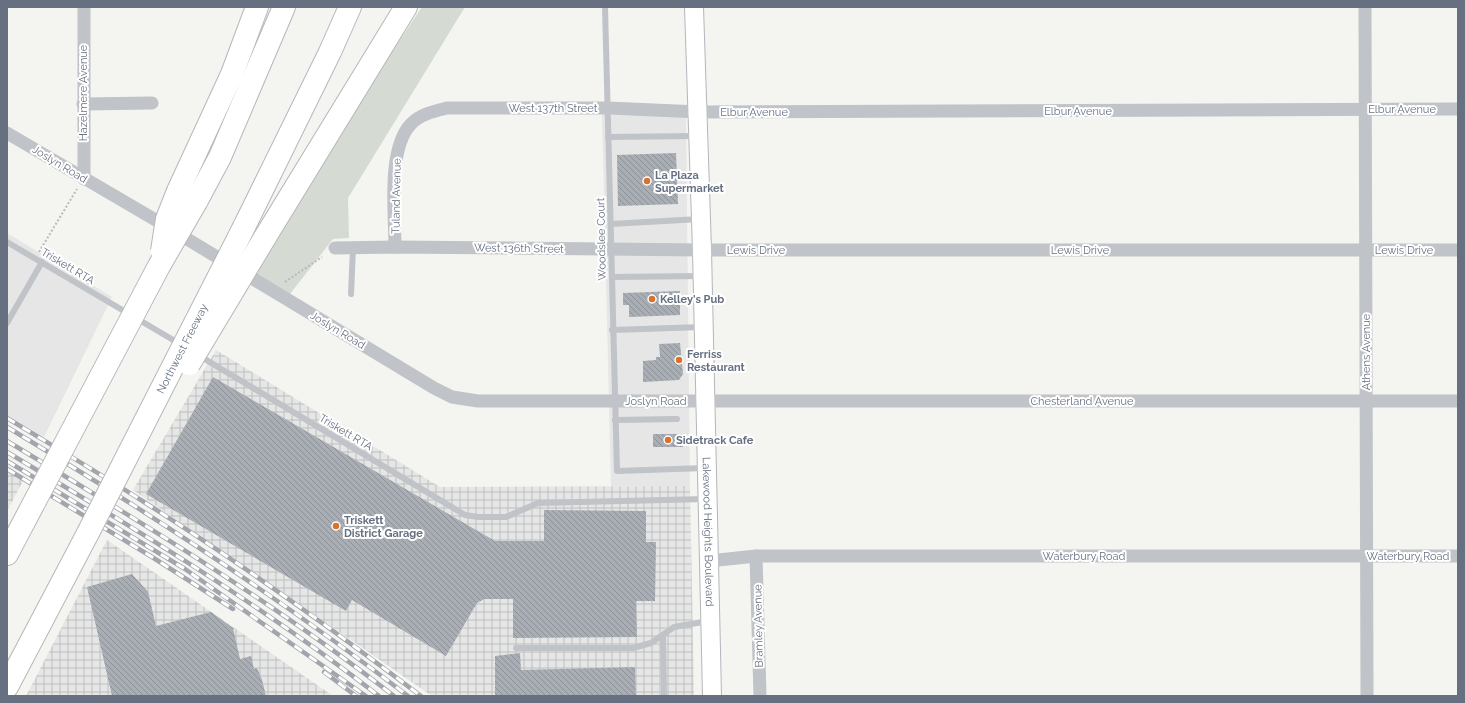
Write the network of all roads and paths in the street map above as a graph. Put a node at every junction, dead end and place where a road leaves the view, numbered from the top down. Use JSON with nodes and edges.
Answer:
{"nodes":[{"id":1,"x":84,"y":7,"type":"edge"},
{"id":2,"x":257,"y":7,"type":"edge"},
{"id":3,"x":284,"y":7,"type":"edge"},
{"id":4,"x":350,"y":7,"type":"edge"},
{"id":5,"x":406,"y":7,"type":"edge"},
{"id":6,"x":605,"y":7,"type":"edge"},
{"id":7,"x":694,"y":7,"type":"edge"},
{"id":8,"x":1365,"y":7,"type":"edge"},
{"id":9,"x":152,"y":103,"type":"dead end"},
{"id":10,"x":83,"y":104,"type":"junction"},
{"id":11,"x":608,"y":108,"type":"junction"},
{"id":12,"x":1365,"y":109,"type":"junction"},
{"id":13,"x":1458,"y":109,"type":"edge"},
{"id":14,"x":699,"y":112,"type":"junction"},
{"id":15,"x":411,"y":124,"type":"joint"},
{"id":16,"x":7,"y":132,"type":"edge"},
{"id":17,"x":699,"y":136,"type":"junction"},
{"id":18,"x":608,"y":137,"type":"junction"},
{"id":19,"x":81,"y":184,"type":"junction"},
{"id":20,"x":187,"y":197,"type":"junction"},
{"id":21,"x":702,"y":219,"type":"junction"},
{"id":22,"x":611,"y":224,"type":"junction"},
{"id":23,"x":7,"y":242,"type":"edge"},
{"id":24,"x":395,"y":247,"type":"junction"},
{"id":25,"x":335,"y":248,"type":"dead end"},
{"id":26,"x":352,"y":248,"type":"junction"},
{"id":27,"x":611,"y":249,"type":"junction"},
{"id":28,"x":702,"y":250,"type":"junction"},
{"id":29,"x":1365,"y":250,"type":"junction"},
{"id":30,"x":1458,"y":250,"type":"edge"},
{"id":31,"x":322,"y":257,"type":"dead end"},
{"id":32,"x":35,"y":258,"type":"junction"},
{"id":33,"x":42,"y":262,"type":"junction"},
{"id":34,"x":702,"y":276,"type":"junction"},
{"id":35,"x":612,"y":277,"type":"junction"},
{"id":36,"x":285,"y":282,"type":"dead end"},
{"id":37,"x":351,"y":294,"type":"dead end"},
{"id":38,"x":7,"y":323,"type":"edge"},
{"id":39,"x":703,"y":327,"type":"junction"},
{"id":40,"x":612,"y":330,"type":"junction"},
{"id":41,"x":615,"y":401,"type":"junction"},
{"id":42,"x":706,"y":401,"type":"junction"},
{"id":43,"x":1366,"y":401,"type":"junction"},
{"id":44,"x":1458,"y":401,"type":"edge"},
{"id":45,"x":677,"y":419,"type":"dead end"},
{"id":46,"x":615,"y":420,"type":"junction"},
{"id":47,"x":707,"y":468,"type":"junction"},
{"id":48,"x":707,"y":500,"type":"junction"},
{"id":49,"x":88,"y":533,"type":"junction"},
{"id":50,"x":7,"y":554,"type":"edge"},
{"id":51,"x":756,"y":556,"type":"junction"},
{"id":52,"x":1366,"y":556,"type":"junction"},
{"id":53,"x":1458,"y":556,"type":"edge"},
{"id":54,"x":709,"y":561,"type":"junction"},
{"id":55,"x":710,"y":620,"type":"junction"},
{"id":56,"x":663,"y":635,"type":"junction"},
{"id":57,"x":516,"y":648,"type":"dead end"},
{"id":58,"x":7,"y":687,"type":"edge"},
{"id":59,"x":664,"y":696,"type":"edge"},
{"id":60,"x":712,"y":696,"type":"edge"},
{"id":61,"x":760,"y":696,"type":"edge"},
{"id":62,"x":1367,"y":696,"type":"edge"}],
"edges":[{"from":1,"to":10,"type":"street","name":"Hazelmere Avenue"},
{"from":2,"to":20,"type":"highway"},
{"from":3,"to":20,"type":"highway"},
{"from":4,"to":49,"type":"highway","name":"Northwest Freeway","bridge":true},
{"from":5,"to":49,"type":"highway","bridge":true},
{"from":6,"to":11,"type":"lane","name":"Woodslee Court"},
{"from":7,"to":14,"type":"main road","name":"Lakewood Heights Boulevard"},
{"from":8,"to":12,"type":"street","name":"Athens Avenue"},
{"from":9,"to":10,"type":"street"},
{"from":10,"to":19,"type":"street","name":"Hazelmere Avenue"},
{"from":11,"to":14,"type":"street","name":"West 137th Street"},
{"from":11,"to":15,"type":"street","name":"West 137th Street"},
{"from":11,"to":18,"type":"lane","name":"Woodslee Court"},
{"from":12,"to":13,"type":"street","name":"Elbur Avenue"},
{"from":12,"to":14,"type":"street","name":"Elbur Avenue"},
{"from":12,"to":29,"type":"street","name":"Athens Avenue"},
{"from":14,"to":17,"type":"main road","name":"Lakewood Heights Boulevard"},
{"from":15,"to":24,"type":"street","name":"Tuland Avenue"},
{"from":16,"to":19,"type":"street","name":"Joslyn Road"},
{"from":17,"to":18,"type":"lane"},
{"from":17,"to":21,"type":"main road","name":"Lakewood Heights Boulevard"},
{"from":18,"to":22,"type":"lane","name":"Woodslee Court"},
{"from":19,"to":32,"type":"path"},
{"from":19,"to":41,"type":"street","name":"Joslyn Road"},
{"from":20,"to":50,"type":"highway","bridge":true},
{"from":21,"to":22,"type":"lane"},
{"from":21,"to":28,"type":"main road","name":"Lakewood Heights Boulevard"},
{"from":22,"to":27,"type":"lane","name":"Woodslee Court"},
{"from":23,"to":32,"type":"lane","name":"Triskett RTA"},
{"from":24,"to":26,"type":"street","name":"West 136th Street"},
{"from":24,"to":27,"type":"street","name":"West 136th Street"},
{"from":25,"to":26,"type":"street","name":"West 136th Street"},
{"from":26,"to":37,"type":"lane"},
{"from":27,"to":28,"type":"street","name":"West 136th Street"},
{"from":27,"to":35,"type":"lane","name":"Woodslee Court"},
{"from":28,"to":29,"type":"street","name":"Lewis Drive"},
{"from":28,"to":34,"type":"main road","name":"Lakewood Heights Boulevard"},
{"from":29,"to":30,"type":"street","name":"Lewis Drive"},
{"from":29,"to":43,"type":"street","name":"Athens Avenue"},
{"from":31,"to":36,"type":"path"},
{"from":32,"to":33,"type":"lane","name":"Triskett RTA"},
{"from":33,"to":38,"type":"lane"},
{"from":33,"to":48,"type":"lane","name":"Triskett RTA"},
{"from":34,"to":35,"type":"lane"},
{"from":34,"to":39,"type":"main road","name":"Lakewood Heights Boulevard"},
{"from":35,"to":40,"type":"lane","name":"Woodslee Court"},
{"from":39,"to":40,"type":"lane"},
{"from":39,"to":42,"type":"main road","name":"Lakewood Heights Boulevard"},
{"from":40,"to":41,"type":"lane","name":"Woodslee Court"},
{"from":41,"to":42,"type":"street","name":"Joslyn Road"},
{"from":41,"to":46,"type":"lane","name":"Woodslee Court"},
{"from":42,"to":43,"type":"street","name":"Chesterland Avenue"},
{"from":42,"to":47,"type":"main road","name":"Lakewood Heights Boulevard"},
{"from":43,"to":44,"type":"street","name":"Chesterland Avenue"},
{"from":43,"to":52,"type":"street","name":"Athens Avenue"},
{"from":45,"to":46,"type":"lane"},
{"from":46,"to":47,"type":"lane","name":"Woodslee Court"},
{"from":47,"to":48,"type":"main road","name":"Lakewood Heights Boulevard"},
{"from":48,"to":54,"type":"main road","name":"Lakewood Heights Boulevard"},
{"from":49,"to":58,"type":"highway","name":"Northwest Freeway"},
{"from":51,"to":52,"type":"street","name":"Waterbury Road"},
{"from":51,"to":54,"type":"street","name":"Waterbury Road"},
{"from":51,"to":61,"type":"street","name":"Bramley Avenue"},
{"from":52,"to":53,"type":"street","name":"Waterbury Road"},
{"from":52,"to":62,"type":"street","name":"Athens Avenue"},
{"from":54,"to":55,"type":"main road","name":"Lakewood Heights Boulevard"},
{"from":55,"to":56,"type":"lane"},
{"from":55,"to":60,"type":"main road","name":"Lakewood Heights Boulevard"},
{"from":56,"to":57,"type":"lane"},
{"from":56,"to":59,"type":"lane"}]}
